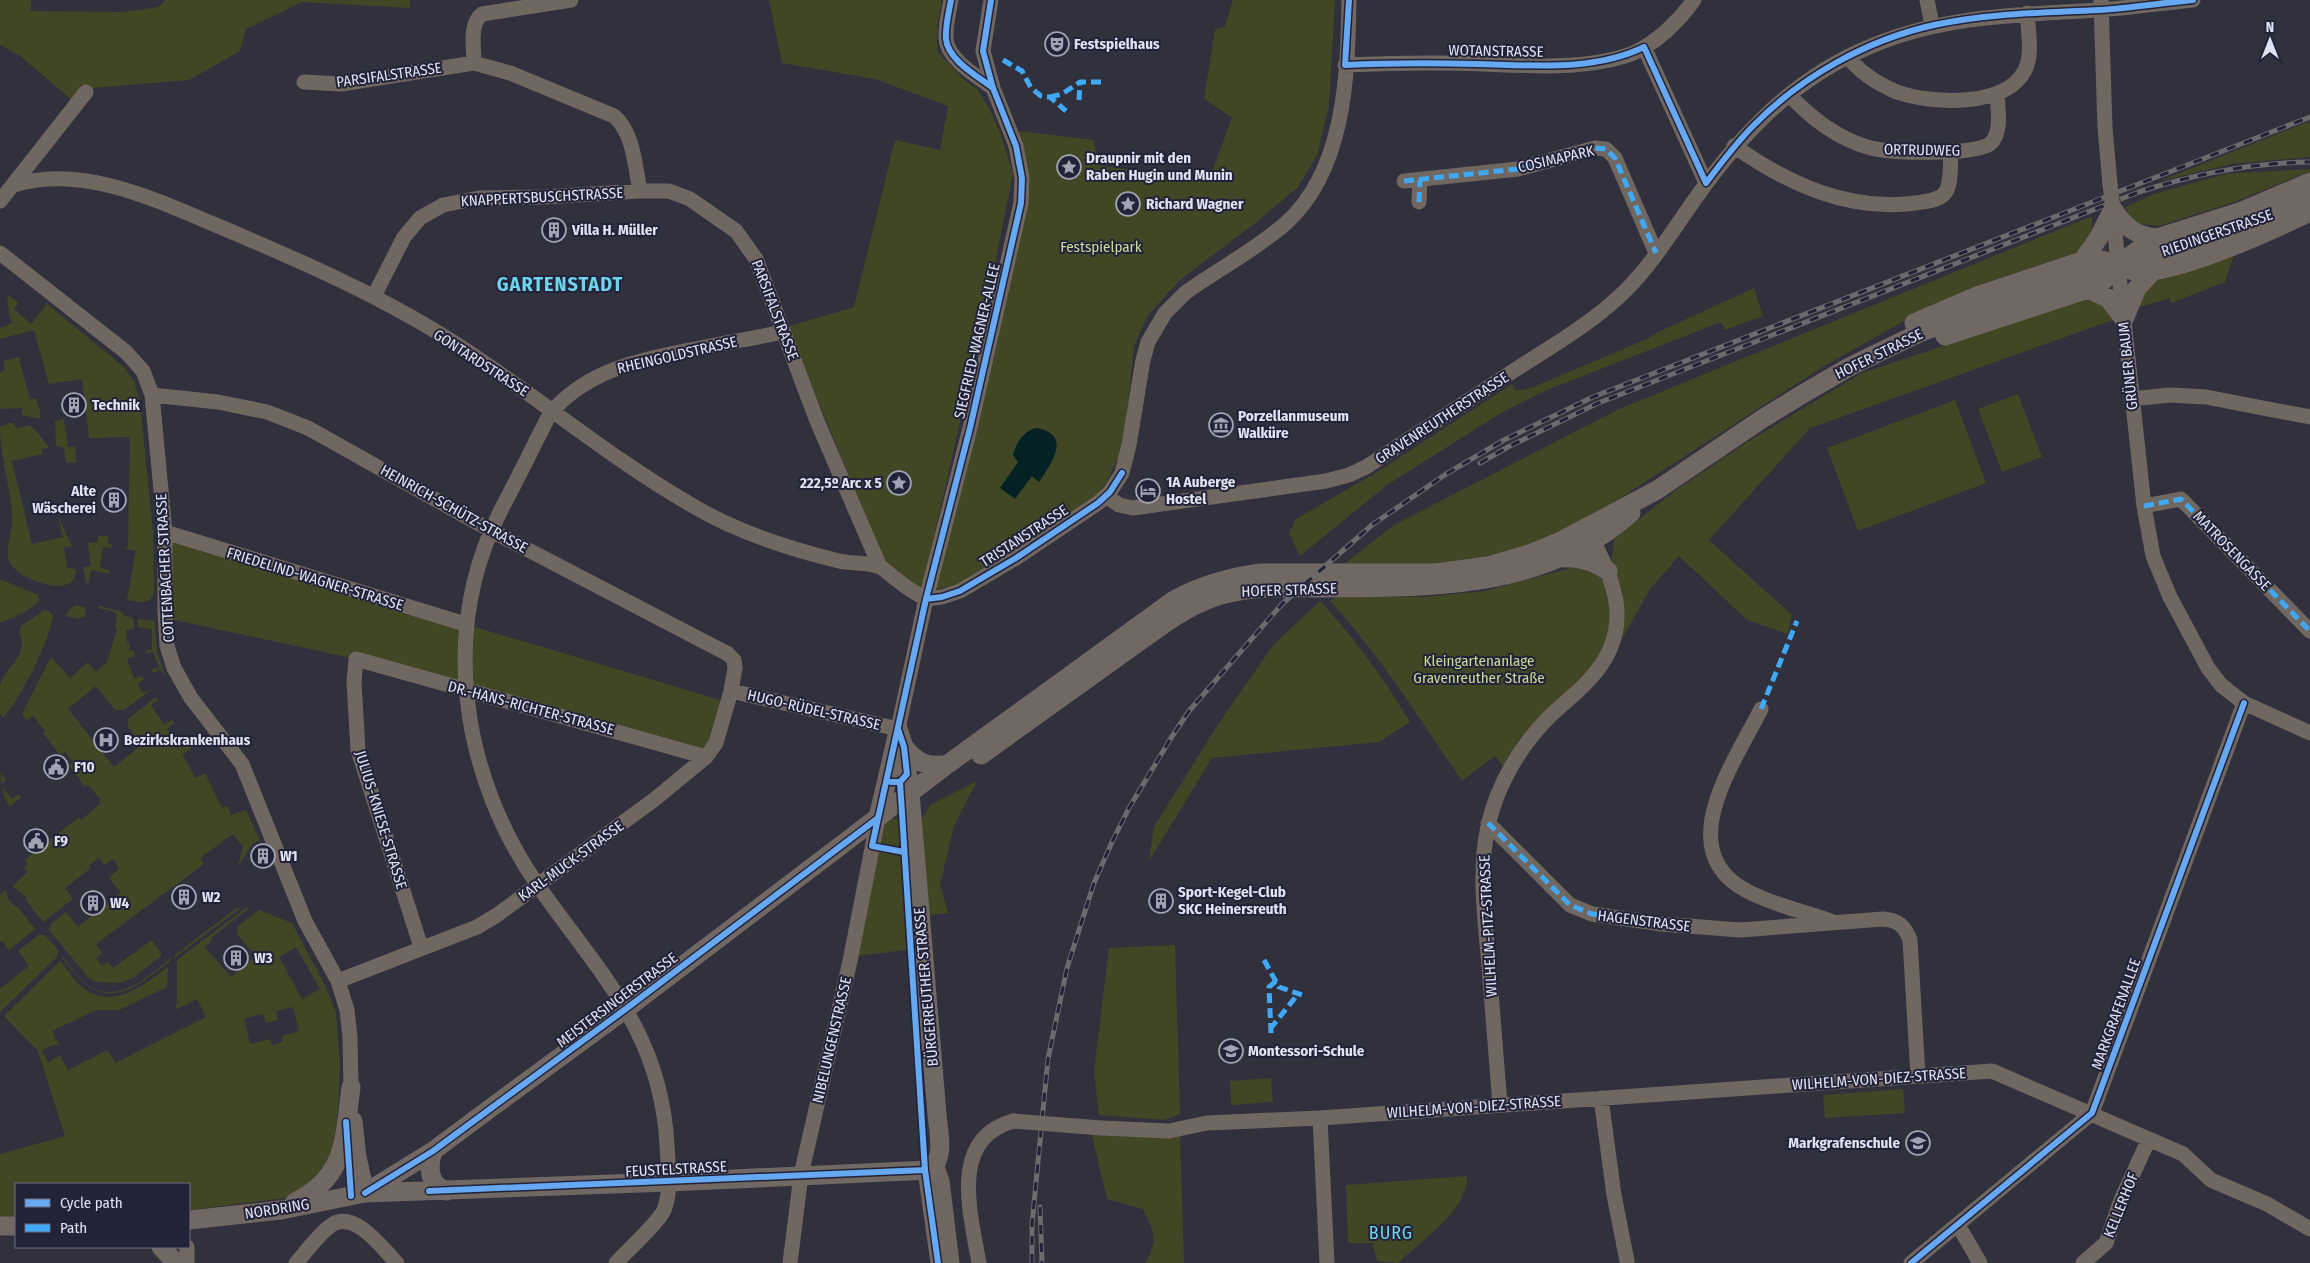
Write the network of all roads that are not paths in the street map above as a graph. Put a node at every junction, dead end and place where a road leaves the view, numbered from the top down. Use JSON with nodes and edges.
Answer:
{"nodes":[{"id":1,"x":571,"y":0,"type":"edge"},
{"id":2,"x":951,"y":0,"type":"edge"},
{"id":3,"x":991,"y":0,"type":"edge"},
{"id":4,"x":1349,"y":0,"type":"edge"},
{"id":5,"x":1694,"y":0,"type":"edge"},
{"id":6,"x":1927,"y":0,"type":"edge"},
{"id":7,"x":2193,"y":0,"type":"edge"},
{"id":8,"x":2101,"y":5,"type":"edge"},
{"id":9,"x":2027,"y":13,"type":"junction"},
{"id":10,"x":1932,"y":25,"type":"junction"},
{"id":11,"x":1644,"y":47,"type":"junction"},
{"id":12,"x":1848,"y":57,"type":"junction"},
{"id":13,"x":474,"y":63,"type":"junction"},
{"id":14,"x":1345,"y":65,"type":"junction"},
{"id":15,"x":304,"y":82,"type":"dead end"},
{"id":16,"x":993,"y":88,"type":"junction"},
{"id":17,"x":86,"y":92,"type":"dead end"},
{"id":18,"x":1789,"y":95,"type":"junction"},
{"id":19,"x":1997,"y":95,"type":"junction"},
{"id":20,"x":1734,"y":146,"type":"junction"},
{"id":21,"x":1951,"y":151,"type":"junction"},
{"id":22,"x":1420,"y":180,"type":"junction"},
{"id":23,"x":1404,"y":181,"type":"dead end"},
{"id":24,"x":2310,"y":182,"type":"edge"},
{"id":25,"x":1706,"y":183,"type":"junction"},
{"id":26,"x":14,"y":185,"type":"junction"},
{"id":27,"x":640,"y":191,"type":"junction"},
{"id":28,"x":2310,"y":197,"type":"edge"},
{"id":29,"x":0,"y":201,"type":"edge"},
{"id":30,"x":1419,"y":202,"type":"dead end"},
{"id":31,"x":2113,"y":208,"type":"junction"},
{"id":32,"x":2310,"y":212,"type":"edge"},
{"id":33,"x":2157,"y":238,"type":"junction"},
{"id":34,"x":0,"y":253,"type":"edge"},
{"id":35,"x":1656,"y":254,"type":"junction"},
{"id":36,"x":2082,"y":261,"type":"junction"},
{"id":37,"x":2123,"y":266,"type":"junction"},
{"id":38,"x":2088,"y":290,"type":"junction"},
{"id":39,"x":374,"y":296,"type":"junction"},
{"id":40,"x":2124,"y":319,"type":"junction"},
{"id":41,"x":783,"y":332,"type":"junction"},
{"id":42,"x":1851,"y":366,"type":"junction"},
{"id":43,"x":152,"y":395,"type":"junction"},
{"id":44,"x":2131,"y":399,"type":"junction"},
{"id":45,"x":553,"y":410,"type":"junction"},
{"id":46,"x":2310,"y":417,"type":"edge"},
{"id":47,"x":1657,"y":490,"type":"junction"},
{"id":48,"x":1106,"y":496,"type":"junction"},
{"id":49,"x":2144,"y":506,"type":"junction"},
{"id":50,"x":1623,"y":520,"type":"junction"},
{"id":51,"x":490,"y":530,"type":"junction"},
{"id":52,"x":165,"y":532,"type":"junction"},
{"id":53,"x":1589,"y":534,"type":"junction"},
{"id":54,"x":1558,"y":558,"type":"junction"},
{"id":55,"x":880,"y":567,"type":"junction"},
{"id":56,"x":1607,"y":568,"type":"junction"},
{"id":57,"x":926,"y":599,"type":"junction"},
{"id":58,"x":466,"y":624,"type":"junction"},
{"id":59,"x":2310,"y":631,"type":"edge"},
{"id":60,"x":356,"y":659,"type":"joint"},
{"id":61,"x":735,"y":668,"type":"joint"},
{"id":62,"x":465,"y":689,"type":"junction"},
{"id":63,"x":730,"y":691,"type":"junction"},
{"id":64,"x":2244,"y":703,"type":"junction"},
{"id":65,"x":1761,"y":709,"type":"dead end"},
{"id":66,"x":2310,"y":734,"type":"edge"},
{"id":67,"x":901,"y":738,"type":"junction"},
{"id":68,"x":706,"y":757,"type":"junction"},
{"id":69,"x":948,"y":764,"type":"junction"},
{"id":70,"x":890,"y":766,"type":"junction"},
{"id":71,"x":908,"y":774,"type":"junction"},
{"id":72,"x":910,"y":793,"type":"junction"},
{"id":73,"x":878,"y":818,"type":"junction"},
{"id":74,"x":912,"y":820,"type":"junction"},
{"id":75,"x":1488,"y":823,"type":"junction"},
{"id":76,"x":538,"y":885,"type":"junction"},
{"id":77,"x":1834,"y":922,"type":"junction"},
{"id":78,"x":421,"y":947,"type":"junction"},
{"id":79,"x":338,"y":981,"type":"junction"},
{"id":80,"x":627,"y":1008,"type":"junction"},
{"id":81,"x":1918,"y":1076,"type":"junction"},
{"id":82,"x":351,"y":1087,"type":"junction"},
{"id":83,"x":1601,"y":1098,"type":"junction"},
{"id":84,"x":1500,"y":1105,"type":"junction"},
{"id":85,"x":2092,"y":1113,"type":"junction"},
{"id":86,"x":1320,"y":1118,"type":"junction"},
{"id":87,"x":346,"y":1122,"type":"junction"},
{"id":88,"x":2149,"y":1139,"type":"junction"},
{"id":89,"x":433,"y":1151,"type":"junction"},
{"id":90,"x":933,"y":1163,"type":"junction"},
{"id":91,"x":801,"y":1175,"type":"junction"},
{"id":92,"x":669,"y":1182,"type":"junction"},
{"id":93,"x":447,"y":1191,"type":"junction"},
{"id":94,"x":358,"y":1195,"type":"junction"},
{"id":95,"x":281,"y":1210,"type":"junction"},
{"id":96,"x":190,"y":1220,"type":"edge"},
{"id":97,"x":1958,"y":1225,"type":"junction"},
{"id":98,"x":0,"y":1226,"type":"edge"},
{"id":99,"x":15,"y":1226,"type":"edge"},
{"id":100,"x":2310,"y":1229,"type":"edge"},
{"id":101,"x":163,"y":1248,"type":"edge"},
{"id":102,"x":187,"y":1248,"type":"edge"},
{"id":103,"x":1626,"y":1262,"type":"dead end"},
{"id":104,"x":176,"y":1263,"type":"edge"},
{"id":105,"x":187,"y":1263,"type":"edge"},
{"id":106,"x":296,"y":1263,"type":"edge"},
{"id":107,"x":397,"y":1263,"type":"edge"},
{"id":108,"x":616,"y":1263,"type":"edge"},
{"id":109,"x":790,"y":1263,"type":"edge"},
{"id":110,"x":938,"y":1263,"type":"edge"},
{"id":111,"x":952,"y":1263,"type":"edge"},
{"id":112,"x":979,"y":1263,"type":"edge"},
{"id":113,"x":1327,"y":1263,"type":"edge"},
{"id":114,"x":1911,"y":1263,"type":"edge"},
{"id":115,"x":1980,"y":1263,"type":"edge"},
{"id":116,"x":2083,"y":1263,"type":"edge"}],
"edges":[{"from":1,"to":13,"type":"street"},
{"from":2,"to":16,"type":"street"},
{"from":3,"to":16,"type":"street","name":"SIEGFRIED-WAGNER-ALLEE"},
{"from":4,"to":14,"type":"street","name":"TRISTANSTRASSE"},
{"from":5,"to":11,"type":"street","name":"WOTANSTRASSE"},
{"from":6,"to":10,"type":"street"},
{"from":7,"to":8,"type":"street","name":"GRAVENREUTHERSTRASSE"},
{"from":8,"to":9,"type":"street","name":"GRAVENREUTHERSTRASSE"},
{"from":8,"to":31,"type":"street","name":"GRÜNER BAUM","bridge":true},
{"from":9,"to":10,"type":"street","name":"GRAVENREUTHERSTRASSE"},
{"from":9,"to":19,"type":"street"},
{"from":10,"to":12,"type":"street","name":"GRAVENREUTHERSTRASSE"},
{"from":11,"to":14,"type":"street","name":"WOTANSTRASSE"},
{"from":11,"to":25,"type":"street"},
{"from":12,"to":18,"type":"street","name":"GRAVENREUTHERSTRASSE"},
{"from":12,"to":19,"type":"street"},
{"from":13,"to":15,"type":"street","name":"PARSIFALSTRASSE"},
{"from":13,"to":27,"type":"street","name":"PARSIFALSTRASSE"},
{"from":14,"to":48,"type":"street","name":"TRISTANSTRASSE"},
{"from":16,"to":57,"type":"street","name":"SIEGFRIED-WAGNER-ALLEE"},
{"from":17,"to":26,"type":"street"},
{"from":18,"to":20,"type":"street","name":"GRAVENREUTHERSTRASSE"},
{"from":18,"to":21,"type":"street","name":"ORTRUDWEG"},
{"from":19,"to":21,"type":"street","name":"ORTRUDWEG"},
{"from":20,"to":21,"type":"street"},
{"from":20,"to":25,"type":"street","name":"GRAVENREUTHERSTRASSE"},
{"from":22,"to":23,"type":"street","name":"COSIMAPARK"},
{"from":22,"to":30,"type":"street"},
{"from":22,"to":35,"type":"street","name":"COSIMAPARK"},
{"from":24,"to":33,"type":"main road"},
{"from":25,"to":35,"type":"street","name":"GRAVENREUTHERSTRASSE"},
{"from":26,"to":29,"type":"street"},
{"from":26,"to":39,"type":"street","name":"GONTARDSTRASSE"},
{"from":27,"to":39,"type":"street","name":"KNAPPERTSBUSCHSTRASSE"},
{"from":27,"to":41,"type":"street","name":"PARSIFALSTRASSE"},
{"from":28,"to":37,"type":"main road","name":"RIEDINGERSTRASSE"},
{"from":31,"to":33,"type":"main road"},
{"from":31,"to":36,"type":"main road"},
{"from":31,"to":37,"type":"street","name":"GRÜNER BAUM"},
{"from":32,"to":37,"type":"main road"},
{"from":33,"to":37,"type":"main road"},
{"from":34,"to":43,"type":"street","name":"COTTENBACHER STRASSE"},
{"from":35,"to":48,"type":"street","name":"GRAVENREUTHERSTRASSE"},
{"from":36,"to":37,"type":"main road"},
{"from":36,"to":42,"type":"main road"},
{"from":37,"to":38,"type":"main road"},
{"from":37,"to":40,"type":"street","name":"GRÜNER BAUM"},
{"from":37,"to":40,"type":"main road"},
{"from":37,"to":42,"type":"main road","name":"HOFER STRASSE"},
{"from":38,"to":40,"type":"main road"},
{"from":38,"to":42,"type":"main road"},
{"from":39,"to":45,"type":"street","name":"GONTARDSTRASSE"},
{"from":40,"to":44,"type":"street","name":"GRÜNER BAUM"},
{"from":41,"to":45,"type":"street","name":"RHEINGOLDSTRASSE"},
{"from":41,"to":55,"type":"street","name":"PARSIFALSTRASSE"},
{"from":42,"to":47,"type":"main road","name":"HOFER STRASSE"},
{"from":43,"to":51,"type":"street","name":"HEINRICH-SCHÜTZ-STRASSE"},
{"from":43,"to":52,"type":"street","name":"COTTENBACHER STRASSE"},
{"from":44,"to":46,"type":"street"},
{"from":44,"to":49,"type":"street","name":"GRÜNER BAUM"},
{"from":45,"to":51,"type":"street"},
{"from":45,"to":55,"type":"street","name":"GONTARDSTRASSE"},
{"from":47,"to":50,"type":"main road","name":"HOFER STRASSE"},
{"from":47,"to":53,"type":"main road","name":"HOFER STRASSE"},
{"from":48,"to":57,"type":"street","name":"TRISTANSTRASSE"},
{"from":49,"to":59,"type":"street","name":"MATROSENGASSE"},
{"from":49,"to":64,"type":"street","name":"GRÜNER BAUM"},
{"from":50,"to":53,"type":"main road","name":"HOFER STRASSE"},
{"from":50,"to":56,"type":"main road"},
{"from":51,"to":58,"type":"street"},
{"from":51,"to":61,"type":"street","name":"HEINRICH-SCHÜTZ-STRASSE"},
{"from":52,"to":58,"type":"street","name":"FRIEDELIND-WAGNER-STRASSE"},
{"from":52,"to":79,"type":"street","name":"COTTENBACHER STRASSE"},
{"from":53,"to":54,"type":"main road","name":"HOFER STRASSE"},
{"from":53,"to":56,"type":"street","name":"WILHELM-PITZ-STRASSE"},
{"from":53,"to":69,"type":"main road","name":"HOFER STRASSE"},
{"from":54,"to":56,"type":"main road"},
{"from":54,"to":74,"type":"main road","name":"HOFER STRASSE"},
{"from":55,"to":57,"type":"street","name":"GONTARDSTRASSE"},
{"from":56,"to":75,"type":"street","name":"WILHELM-PITZ-STRASSE"},
{"from":57,"to":67,"type":"street"},
{"from":58,"to":62,"type":"street"},
{"from":60,"to":62,"type":"street","name":"DR.-HANS-RICHTER-STRASSE"},
{"from":60,"to":78,"type":"street","name":"JULIUS-KNIESE-STRASSE"},
{"from":61,"to":63,"type":"street","name":"KARL-MUCK-STRASSE"},
{"from":62,"to":68,"type":"street","name":"DR.-HANS-RICHTER-STRASSE"},
{"from":62,"to":76,"type":"street"},
{"from":63,"to":67,"type":"street","name":"HUGO-RÜDEL-STRASSE"},
{"from":63,"to":68,"type":"street","name":"KARL-MUCK-STRASSE"},
{"from":64,"to":66,"type":"street","name":"GRÜNER BAUM"},
{"from":64,"to":85,"type":"street","name":"MARKGRAFENALLEE"},
{"from":65,"to":77,"type":"street","name":"HAGENSTRASSE"},
{"from":67,"to":69,"type":"main road"},
{"from":67,"to":70,"type":"main road"},
{"from":67,"to":71,"type":"main road","name":"BÜRGERREUTHER STRASSE"},
{"from":68,"to":76,"type":"street","name":"KARL-MUCK-STRASSE"},
{"from":69,"to":72,"type":"main road","name":"HOFER STRASSE"},
{"from":70,"to":71,"type":"main road"},
{"from":70,"to":73,"type":"main road"},
{"from":71,"to":72,"type":"main road","name":"BÜRGERREUTHER STRASSE"},
{"from":72,"to":73,"type":"main road","name":"MEISTERSINGERSTRASSE"},
{"from":72,"to":74,"type":"main road","name":"BÜRGERREUTHER STRASSE"},
{"from":73,"to":80,"type":"main road","name":"MEISTERSINGERSTRASSE"},
{"from":73,"to":91,"type":"street","name":"NIBELUNGENSTRASSE"},
{"from":74,"to":90,"type":"main road","name":"BÜRGERREUTHER STRASSE"},
{"from":75,"to":77,"type":"street","name":"HAGENSTRASSE"},
{"from":75,"to":84,"type":"street","name":"WILHELM-PITZ-STRASSE"},
{"from":76,"to":78,"type":"street","name":"KARL-MUCK-STRASSE"},
{"from":76,"to":80,"type":"street"},
{"from":77,"to":81,"type":"street","name":"HAGENSTRASSE"},
{"from":78,"to":79,"type":"street","name":"KARL-MUCK-STRASSE"},
{"from":79,"to":82,"type":"street","name":"COTTENBACHER STRASSE"},
{"from":80,"to":89,"type":"main road","name":"MEISTERSINGERSTRASSE"},
{"from":80,"to":92,"type":"street"},
{"from":81,"to":83,"type":"street","name":"WILHELM-VON-DIEZ-STRASSE"},
{"from":81,"to":85,"type":"street","name":"WILHELM-VON-DIEZ-STRASSE"},
{"from":82,"to":87,"type":"main road"},
{"from":82,"to":94,"type":"main road"},
{"from":83,"to":84,"type":"street","name":"WILHELM-VON-DIEZ-STRASSE"},
{"from":83,"to":103,"type":"street"},
{"from":84,"to":86,"type":"street","name":"WILHELM-VON-DIEZ-STRASSE"},
{"from":85,"to":88,"type":"street","name":"WILHELM-VON-DIEZ-STRASSE"},
{"from":85,"to":97,"type":"street","name":"MARKGRAFENALLEE"},
{"from":86,"to":112,"type":"street","name":"WILHELM-VON-DIEZ-STRASSE","bridge":true},
{"from":86,"to":113,"type":"street"},
{"from":87,"to":94,"type":"main road"},
{"from":87,"to":95,"type":"main road"},
{"from":88,"to":100,"type":"street","name":"WILHELM-VON-DIEZ-STRASSE"},
{"from":88,"to":116,"type":"street","name":"KELLERHOF"},
{"from":89,"to":93,"type":"main road"},
{"from":89,"to":94,"type":"main road","name":"MEISTERSINGERSTRASSE"},
{"from":90,"to":91,"type":"main road","name":"FEUSTELSTRASSE"},
{"from":90,"to":110,"type":"street","name":"BÜRGERREUTHER STRASSE"},
{"from":90,"to":111,"type":"street","name":"BÜRGERREUTHER STRASSE"},
{"from":91,"to":92,"type":"main road","name":"FEUSTELSTRASSE"},
{"from":91,"to":109,"type":"street","name":"NIBELUNGENSTRASSE"},
{"from":92,"to":93,"type":"main road","name":"FEUSTELSTRASSE"},
{"from":92,"to":108,"type":"street"},
{"from":93,"to":94,"type":"main road","name":"FEUSTELSTRASSE"},
{"from":94,"to":95,"type":"main road","name":"NORDRING"},
{"from":95,"to":96,"type":"main road","name":"NORDRING"},
{"from":97,"to":114,"type":"street","name":"MARKGRAFENALLEE"},
{"from":97,"to":115,"type":"street"},
{"from":98,"to":99,"type":"main road"},
{"from":101,"to":104,"type":"main road"},
{"from":102,"to":105,"type":"street"},
{"from":106,"to":107,"type":"street"}]}
